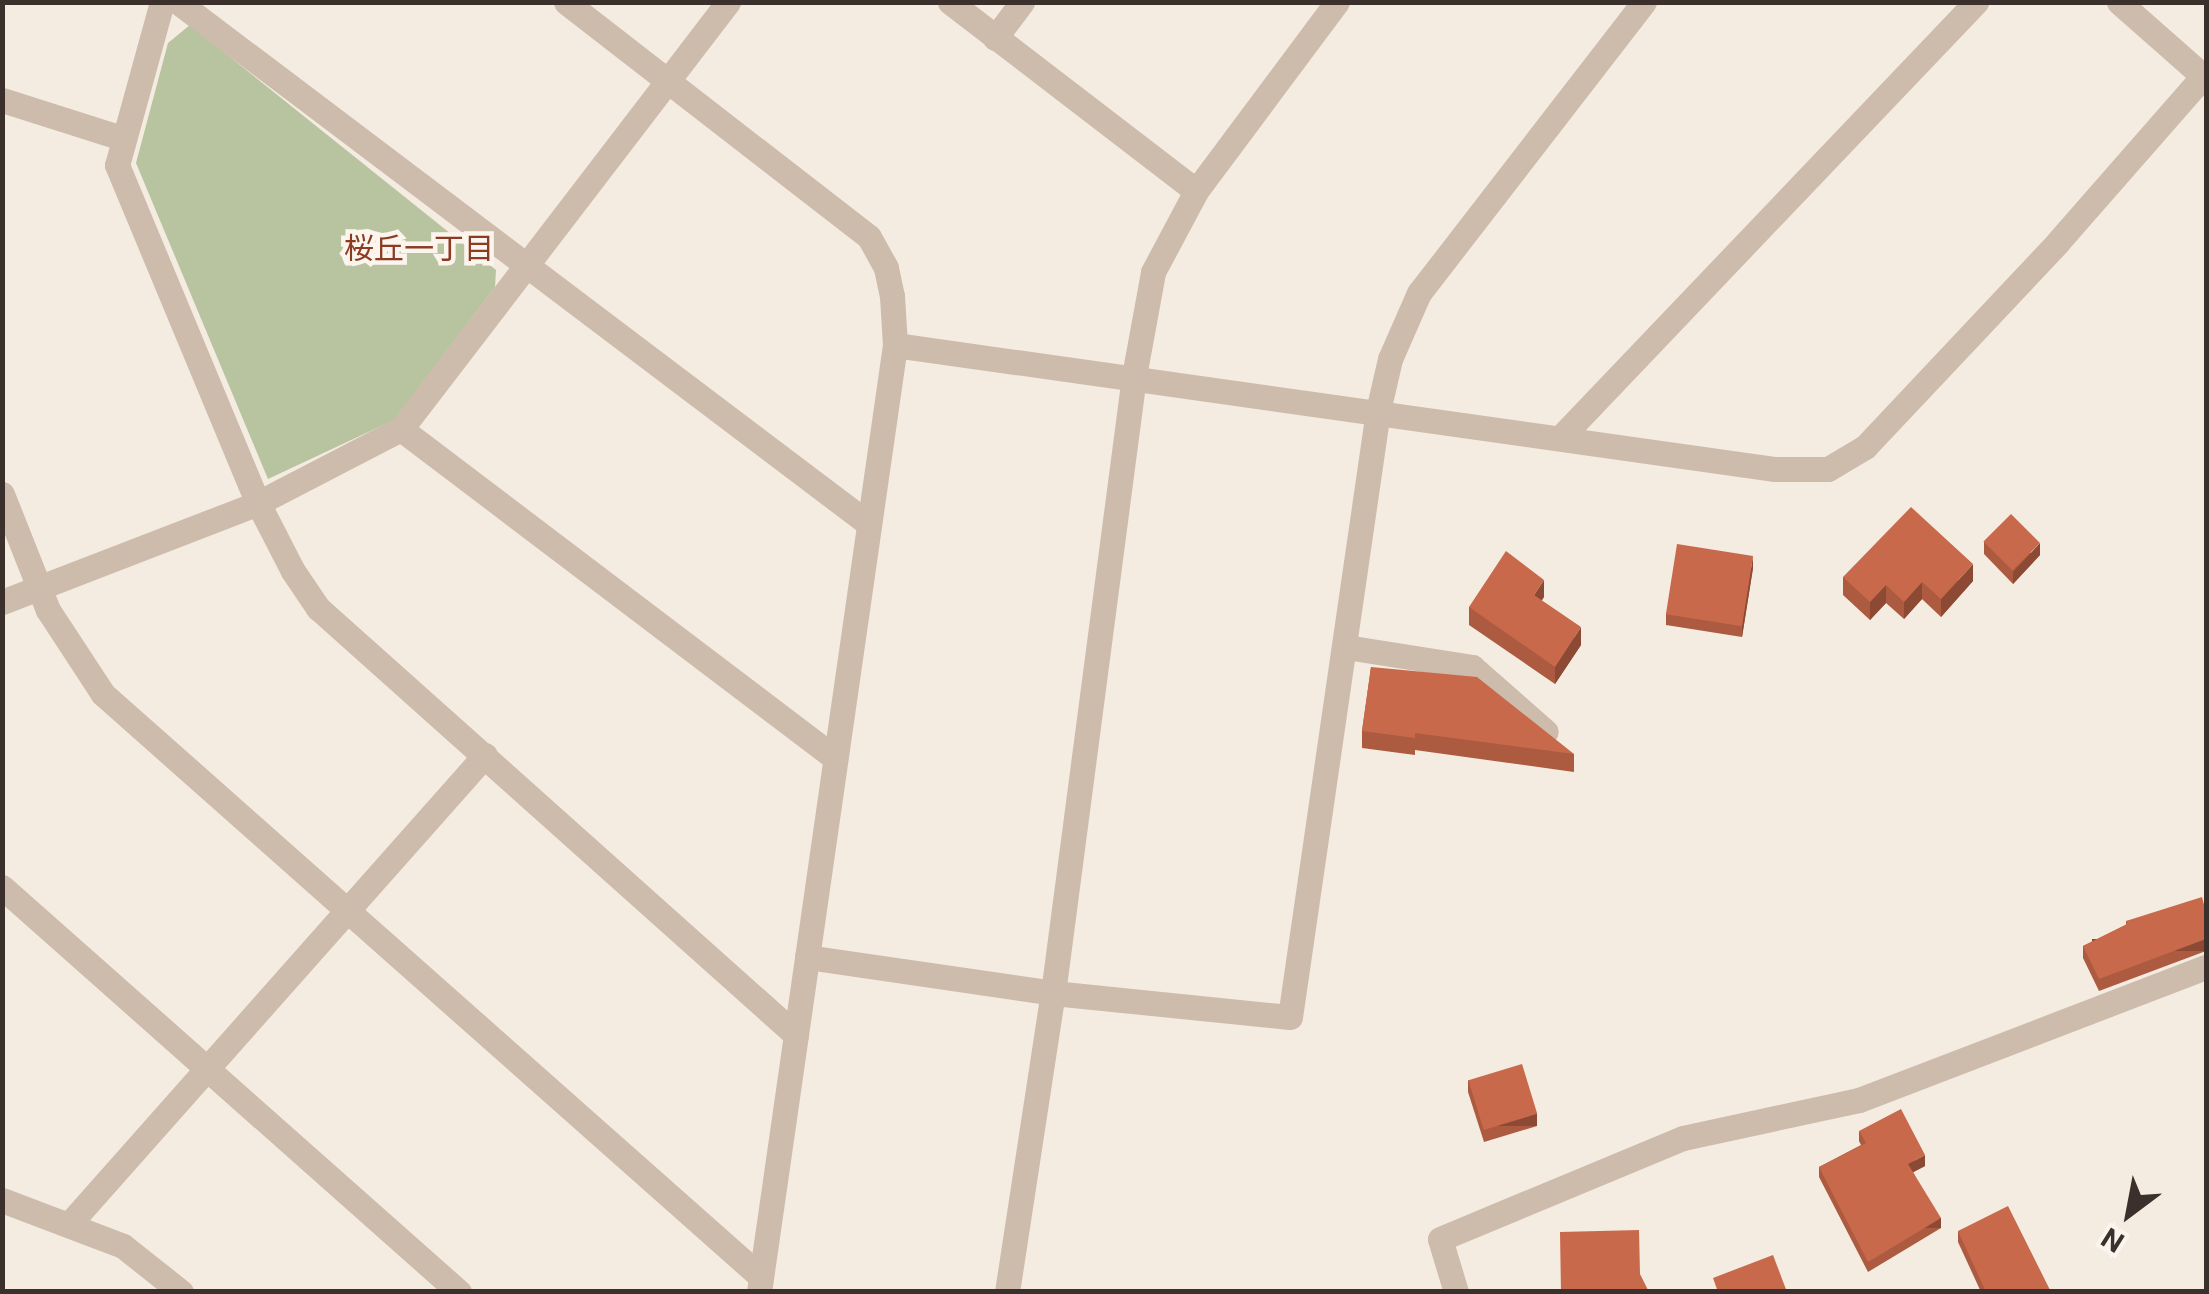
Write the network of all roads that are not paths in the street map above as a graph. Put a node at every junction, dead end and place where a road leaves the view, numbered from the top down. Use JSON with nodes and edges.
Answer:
{"nodes":[{"id":1,"x":162,"y":2,"type":"edge"},
{"id":2,"x":178,"y":2,"type":"edge"},
{"id":3,"x":566,"y":2,"type":"edge"},
{"id":4,"x":728,"y":2,"type":"edge"},
{"id":5,"x":950,"y":2,"type":"edge"},
{"id":6,"x":1022,"y":2,"type":"edge"},
{"id":7,"x":1337,"y":2,"type":"edge"},
{"id":8,"x":1644,"y":2,"type":"edge"},
{"id":9,"x":1976,"y":2,"type":"edge"},
{"id":10,"x":2119,"y":2,"type":"edge"},
{"id":11,"x":995,"y":38,"type":"junction"},
{"id":12,"x":2205,"y":74,"type":"edge"},
{"id":13,"x":668,"y":80,"type":"junction"},
{"id":14,"x":2,"y":100,"type":"edge"},
{"id":15,"x":122,"y":138,"type":"junction"},
{"id":16,"x":1196,"y":192,"type":"junction"},
{"id":17,"x":526,"y":266,"type":"junction"},
{"id":18,"x":894,"y":345,"type":"junction"},
{"id":19,"x":1134,"y":376,"type":"junction"},
{"id":20,"x":1378,"y":411,"type":"junction"},
{"id":21,"x":401,"y":428,"type":"junction"},
{"id":22,"x":1562,"y":436,"type":"junction"},
{"id":23,"x":2,"y":494,"type":"edge"},
{"id":24,"x":258,"y":503,"type":"junction"},
{"id":25,"x":869,"y":524,"type":"junction"},
{"id":26,"x":39,"y":586,"type":"junction"},
{"id":27,"x":2,"y":602,"type":"edge"},
{"id":28,"x":1346,"y":647,"type":"junction"},
{"id":29,"x":1546,"y":732,"type":"edge"},
{"id":30,"x":484,"y":756,"type":"junction"},
{"id":31,"x":835,"y":758,"type":"junction"},
{"id":32,"x":2,"y":887,"type":"edge"},
{"id":33,"x":346,"y":912,"type":"junction"},
{"id":34,"x":806,"y":958,"type":"junction"},
{"id":35,"x":2206,"y":966,"type":"edge"},
{"id":36,"x":1053,"y":993,"type":"junction"},
{"id":37,"x":796,"y":1035,"type":"junction"},
{"id":38,"x":207,"y":1064,"type":"junction"},
{"id":39,"x":2,"y":1200,"type":"edge"},
{"id":40,"x":71,"y":1222,"type":"junction"},
{"id":41,"x":760,"y":1284,"type":"edge"},
{"id":42,"x":181,"y":1292,"type":"edge"},
{"id":43,"x":459,"y":1292,"type":"edge"},
{"id":44,"x":1007,"y":1292,"type":"edge"},
{"id":45,"x":1456,"y":1292,"type":"edge"}],
"edges":[{"from":1,"to":15,"type":"street"},
{"from":2,"to":17,"type":"street"},
{"from":3,"to":13,"type":"street"},
{"from":4,"to":13,"type":"street"},
{"from":5,"to":11,"type":"street"},
{"from":6,"to":11,"type":"street"},
{"from":7,"to":16,"type":"street"},
{"from":8,"to":20,"type":"street"},
{"from":9,"to":22,"type":"street"},
{"from":10,"to":12,"type":"street"},
{"from":11,"to":16,"type":"street"},
{"from":12,"to":22,"type":"street"},
{"from":13,"to":17,"type":"street"},
{"from":13,"to":18,"type":"street"},
{"from":14,"to":15,"type":"street"},
{"from":15,"to":24,"type":"street"},
{"from":16,"to":19,"type":"street"},
{"from":17,"to":21,"type":"street"},
{"from":17,"to":25,"type":"street"},
{"from":18,"to":19,"type":"street"},
{"from":18,"to":25,"type":"street"},
{"from":19,"to":20,"type":"street"},
{"from":19,"to":36,"type":"street"},
{"from":20,"to":22,"type":"street"},
{"from":20,"to":28,"type":"street"},
{"from":21,"to":24,"type":"street"},
{"from":21,"to":31,"type":"street"},
{"from":23,"to":26,"type":"street"},
{"from":24,"to":26,"type":"street"},
{"from":24,"to":30,"type":"street"},
{"from":25,"to":31,"type":"street"},
{"from":26,"to":27,"type":"street"},
{"from":26,"to":33,"type":"street"},
{"from":28,"to":29,"type":"street"},
{"from":28,"to":36,"type":"street"},
{"from":30,"to":33,"type":"street"},
{"from":30,"to":37,"type":"street"},
{"from":31,"to":34,"type":"street"},
{"from":32,"to":38,"type":"street"},
{"from":33,"to":38,"type":"street"},
{"from":33,"to":41,"type":"street"},
{"from":34,"to":36,"type":"street"},
{"from":34,"to":37,"type":"street"},
{"from":35,"to":45,"type":"street"},
{"from":36,"to":44,"type":"street"},
{"from":37,"to":41,"type":"street"},
{"from":38,"to":40,"type":"street"},
{"from":38,"to":43,"type":"street"},
{"from":39,"to":40,"type":"street"},
{"from":40,"to":42,"type":"street"}]}
